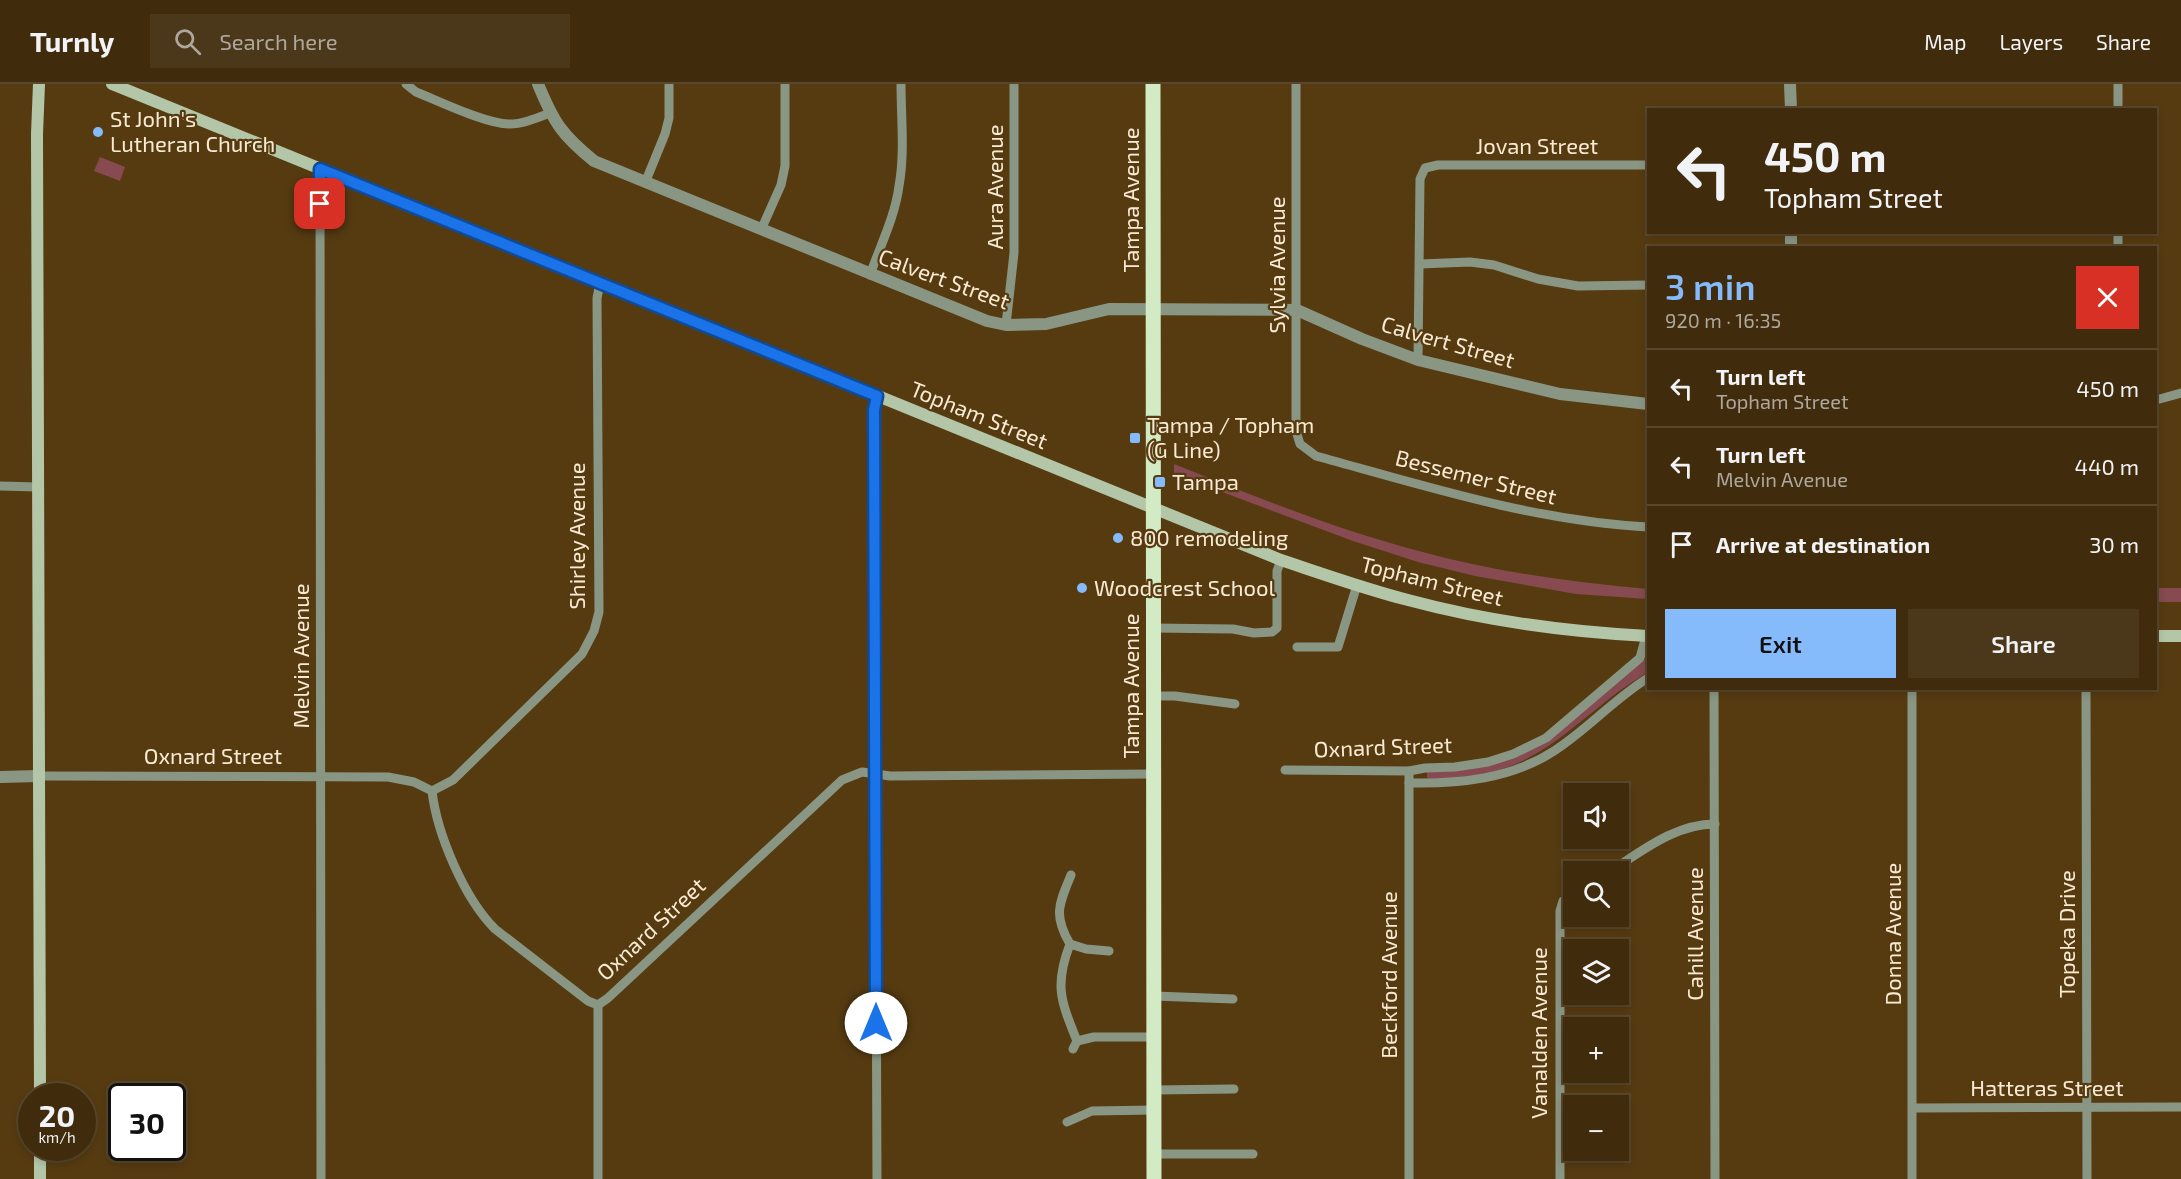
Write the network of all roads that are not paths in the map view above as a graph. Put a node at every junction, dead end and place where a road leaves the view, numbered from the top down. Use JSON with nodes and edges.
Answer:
{"nodes":[{"id":1,"x":39,"y":84,"type":"edge"},
{"id":2,"x":112,"y":84,"type":"edge"},
{"id":3,"x":406,"y":84,"type":"edge"},
{"id":4,"x":538,"y":84,"type":"edge"},
{"id":5,"x":669,"y":84,"type":"edge"},
{"id":6,"x":785,"y":84,"type":"edge"},
{"id":7,"x":901,"y":84,"type":"edge"},
{"id":8,"x":1014,"y":84,"type":"edge"},
{"id":9,"x":1153,"y":84,"type":"edge"},
{"id":10,"x":1296,"y":84,"type":"edge"},
{"id":11,"x":1790,"y":84,"type":"edge"},
{"id":12,"x":2118,"y":84,"type":"edge"},
{"id":13,"x":1791,"y":108,"type":"edge"},
{"id":14,"x":2118,"y":108,"type":"edge"},
{"id":15,"x":550,"y":113,"type":"junction"},
{"id":16,"x":1647,"y":165,"type":"edge"},
{"id":17,"x":320,"y":169,"type":"junction"},
{"id":18,"x":645,"y":183,"type":"junction"},
{"id":19,"x":761,"y":230,"type":"junction"},
{"id":20,"x":1419,"y":264,"type":"junction"},
{"id":21,"x":870,"y":275,"type":"junction"},
{"id":22,"x":600,"y":283,"type":"junction"},
{"id":23,"x":1647,"y":285,"type":"edge"},
{"id":24,"x":1154,"y":309,"type":"junction"},
{"id":25,"x":1297,"y":310,"type":"junction"},
{"id":26,"x":1006,"y":326,"type":"junction"},
{"id":27,"x":1418,"y":360,"type":"junction"},
{"id":28,"x":2181,"y":393,"type":"edge"},
{"id":29,"x":877,"y":396,"type":"junction"},
{"id":30,"x":2157,"y":400,"type":"edge"},
{"id":31,"x":1647,"y":404,"type":"edge"},
{"id":32,"x":1300,"y":444,"type":"joint"},
{"id":33,"x":0,"y":486,"type":"edge"},
{"id":34,"x":38,"y":487,"type":"junction"},
{"id":35,"x":1154,"y":508,"type":"junction"},
{"id":36,"x":1647,"y":527,"type":"edge"},
{"id":37,"x":1281,"y":560,"type":"junction"},
{"id":38,"x":1357,"y":585,"type":"junction"},
{"id":39,"x":1153,"y":628,"type":"junction"},
{"id":40,"x":1647,"y":636,"type":"edge"},
{"id":41,"x":2157,"y":636,"type":"edge"},
{"id":42,"x":2181,"y":636,"type":"edge"},
{"id":43,"x":1296,"y":647,"type":"dead end"},
{"id":44,"x":1647,"y":679,"type":"edge"},
{"id":45,"x":1714,"y":690,"type":"edge"},
{"id":46,"x":1911,"y":690,"type":"edge"},
{"id":47,"x":2086,"y":690,"type":"edge"},
{"id":48,"x":1154,"y":696,"type":"junction"},
{"id":49,"x":1235,"y":704,"type":"dead end"},
{"id":50,"x":1285,"y":770,"type":"dead end"},
{"id":51,"x":1409,"y":771,"type":"junction"},
{"id":52,"x":874,"y":772,"type":"junction"},
{"id":53,"x":1154,"y":774,"type":"junction"},
{"id":54,"x":39,"y":776,"type":"junction"},
{"id":55,"x":0,"y":777,"type":"edge"},
{"id":56,"x":320,"y":777,"type":"junction"},
{"id":57,"x":1409,"y":783,"type":"junction"},
{"id":58,"x":432,"y":791,"type":"junction"},
{"id":59,"x":1715,"y":824,"type":"junction"},
{"id":60,"x":1627,"y":861,"type":"edge"},
{"id":61,"x":1071,"y":875,"type":"dead end"},
{"id":62,"x":1563,"y":901,"type":"edge"},
{"id":63,"x":1070,"y":944,"type":"junction"},
{"id":64,"x":1108,"y":951,"type":"dead end"},
{"id":65,"x":1154,"y":996,"type":"junction"},
{"id":66,"x":1233,"y":999,"type":"dead end"},
{"id":67,"x":598,"y":1005,"type":"junction"},
{"id":68,"x":1154,"y":1037,"type":"junction"},
{"id":69,"x":40,"y":1083,"type":"edge"},
{"id":70,"x":1234,"y":1089,"type":"dead end"},
{"id":71,"x":1154,"y":1090,"type":"junction"},
{"id":72,"x":2087,"y":1107,"type":"junction"},
{"id":73,"x":2181,"y":1107,"type":"edge"},
{"id":74,"x":1913,"y":1108,"type":"junction"},
{"id":75,"x":1154,"y":1110,"type":"junction"},
{"id":76,"x":1067,"y":1122,"type":"dead end"},
{"id":77,"x":1154,"y":1154,"type":"junction"},
{"id":78,"x":1253,"y":1154,"type":"dead end"},
{"id":79,"x":40,"y":1161,"type":"edge"},
{"id":80,"x":40,"y":1179,"type":"edge"},
{"id":81,"x":321,"y":1179,"type":"edge"},
{"id":82,"x":598,"y":1179,"type":"edge"},
{"id":83,"x":877,"y":1179,"type":"edge"},
{"id":84,"x":1154,"y":1179,"type":"edge"},
{"id":85,"x":1409,"y":1179,"type":"edge"},
{"id":86,"x":1560,"y":1179,"type":"edge"},
{"id":87,"x":1715,"y":1179,"type":"edge"},
{"id":88,"x":1912,"y":1179,"type":"edge"},
{"id":89,"x":2087,"y":1179,"type":"edge"}],
"edges":[{"from":1,"to":34,"type":"main road"},
{"from":2,"to":17,"type":"main road","name":"Topham Street"},
{"from":3,"to":15,"type":"street"},
{"from":4,"to":15,"type":"street","name":"Calvert Street"},
{"from":5,"to":18,"type":"street"},
{"from":6,"to":19,"type":"street"},
{"from":7,"to":21,"type":"street"},
{"from":8,"to":26,"type":"street","name":"Aura Avenue"},
{"from":9,"to":24,"type":"main road","name":"Tampa Avenue"},
{"from":10,"to":25,"type":"street","name":"Sylvia Avenue"},
{"from":11,"to":13,"type":"street"},
{"from":12,"to":14,"type":"street"},
{"from":15,"to":18,"type":"street","name":"Calvert Street"},
{"from":16,"to":20,"type":"street","name":"Jovan Street"},
{"from":17,"to":22,"type":"main road","name":"Topham Street"},
{"from":17,"to":56,"type":"street","name":"Melvin Avenue"},
{"from":18,"to":19,"type":"street","name":"Calvert Street"},
{"from":19,"to":21,"type":"street","name":"Calvert Street"},
{"from":20,"to":23,"type":"street"},
{"from":20,"to":27,"type":"street"},
{"from":21,"to":26,"type":"street","name":"Calvert Street"},
{"from":22,"to":29,"type":"main road","name":"Topham Street"},
{"from":22,"to":58,"type":"street","name":"Shirley Avenue"},
{"from":24,"to":25,"type":"street","name":"Calvert Street"},
{"from":24,"to":26,"type":"street","name":"Calvert Street"},
{"from":24,"to":35,"type":"main road","name":"Tampa Avenue"},
{"from":25,"to":27,"type":"street","name":"Calvert Street"},
{"from":25,"to":32,"type":"street","name":"Sylvia Avenue"},
{"from":27,"to":31,"type":"street","name":"Calvert Street"},
{"from":28,"to":30,"type":"street"},
{"from":29,"to":35,"type":"main road","name":"Topham Street"},
{"from":29,"to":52,"type":"street"},
{"from":32,"to":36,"type":"street","name":"Bessemer Street"},
{"from":33,"to":34,"type":"street"},
{"from":34,"to":54,"type":"main road"},
{"from":35,"to":37,"type":"main road","name":"Topham Street"},
{"from":35,"to":39,"type":"main road","name":"Tampa Avenue"},
{"from":37,"to":38,"type":"main road","name":"Topham Street"},
{"from":37,"to":39,"type":"street"},
{"from":38,"to":40,"type":"main road","name":"Topham Street"},
{"from":38,"to":43,"type":"street"},
{"from":39,"to":48,"type":"main road","name":"Tampa Avenue"},
{"from":40,"to":51,"type":"street","name":"Oxnard Street"},
{"from":41,"to":42,"type":"main road"},
{"from":44,"to":57,"type":"street","name":"Oxnard Street"},
{"from":45,"to":59,"type":"street","name":"Cahill Avenue"},
{"from":46,"to":74,"type":"street","name":"Donna Avenue"},
{"from":47,"to":72,"type":"street","name":"Topeka Drive"},
{"from":48,"to":49,"type":"street"},
{"from":48,"to":53,"type":"main road","name":"Tampa Avenue"},
{"from":50,"to":51,"type":"street","name":"Oxnard Street"},
{"from":51,"to":57,"type":"street","name":"Beckford Avenue"},
{"from":52,"to":53,"type":"street","name":"Oxnard Street"},
{"from":52,"to":67,"type":"street","name":"Oxnard Street"},
{"from":52,"to":83,"type":"street"},
{"from":53,"to":65,"type":"main road","name":"Tampa Avenue"},
{"from":54,"to":55,"type":"street","name":"Oxnard Street"},
{"from":54,"to":56,"type":"street","name":"Oxnard Street"},
{"from":54,"to":69,"type":"main road"},
{"from":56,"to":58,"type":"street","name":"Oxnard Street"},
{"from":56,"to":81,"type":"street","name":"Melvin Avenue"},
{"from":57,"to":85,"type":"street","name":"Beckford Avenue"},
{"from":58,"to":67,"type":"street","name":"Oxnard Street"},
{"from":59,"to":60,"type":"street"},
{"from":59,"to":87,"type":"street","name":"Cahill Avenue"},
{"from":61,"to":63,"type":"street"},
{"from":62,"to":86,"type":"street","name":"Vanalden Avenue"},
{"from":63,"to":64,"type":"street"},
{"from":63,"to":68,"type":"street"},
{"from":65,"to":66,"type":"street"},
{"from":65,"to":68,"type":"main road","name":"Tampa Avenue"},
{"from":67,"to":82,"type":"street"},
{"from":68,"to":71,"type":"main road","name":"Tampa Avenue"},
{"from":70,"to":71,"type":"street"},
{"from":71,"to":75,"type":"main road","name":"Tampa Avenue"},
{"from":72,"to":73,"type":"street","name":"Hatteras Street"},
{"from":72,"to":74,"type":"street","name":"Hatteras Street"},
{"from":72,"to":89,"type":"street","name":"Topeka Drive"},
{"from":74,"to":88,"type":"street","name":"Donna Avenue"},
{"from":75,"to":76,"type":"street"},
{"from":75,"to":77,"type":"main road","name":"Tampa Avenue"},
{"from":77,"to":78,"type":"street"},
{"from":77,"to":84,"type":"main road","name":"Tampa Avenue"},
{"from":79,"to":80,"type":"main road"}]}
